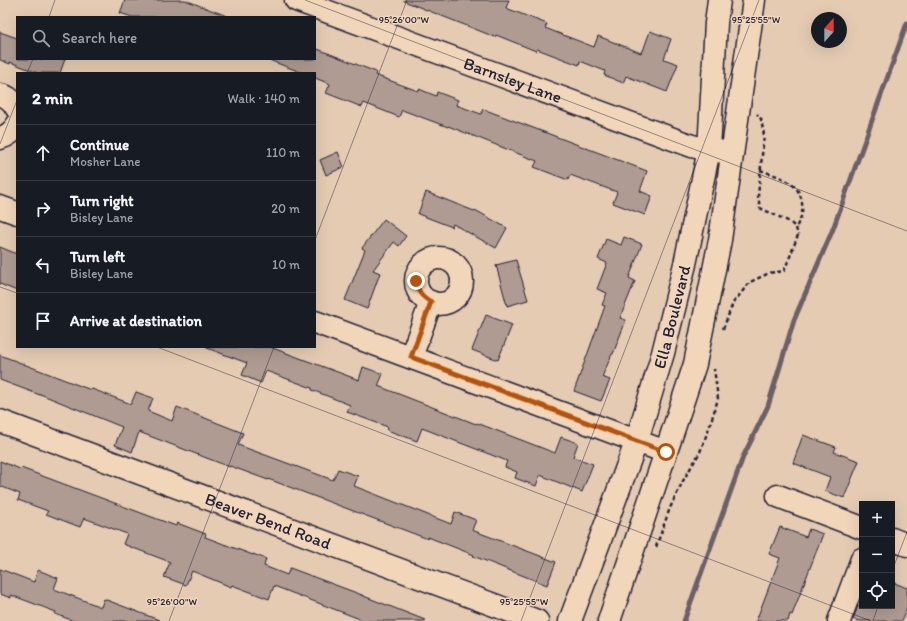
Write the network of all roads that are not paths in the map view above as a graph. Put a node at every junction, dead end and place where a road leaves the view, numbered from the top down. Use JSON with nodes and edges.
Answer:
{"nodes":[{"id":1,"x":296,"y":0,"type":"edge"},
{"id":2,"x":719,"y":0,"type":"edge"},
{"id":3,"x":754,"y":0,"type":"edge"},
{"id":4,"x":0,"y":95,"type":"edge"},
{"id":5,"x":16,"y":107,"type":"edge"},
{"id":6,"x":16,"y":126,"type":"edge"},
{"id":7,"x":0,"y":138,"type":"edge"},
{"id":8,"x":709,"y":150,"type":"junction"},
{"id":9,"x":732,"y":153,"type":"junction"},
{"id":10,"x":0,"y":207,"type":"edge"},
{"id":11,"x":16,"y":213,"type":"edge"},
{"id":12,"x":431,"y":302,"type":"dead end"},
{"id":13,"x":316,"y":322,"type":"edge"},
{"id":14,"x":411,"y":357,"type":"junction"},
{"id":15,"x":0,"y":421,"type":"edge"},
{"id":16,"x":637,"y":440,"type":"junction"},
{"id":17,"x":666,"y":452,"type":"junction"},
{"id":18,"x":778,"y":496,"type":"dead end"},
{"id":19,"x":859,"y":527,"type":"edge"},
{"id":20,"x":895,"y":541,"type":"edge"},
{"id":21,"x":907,"y":545,"type":"edge"},
{"id":22,"x":859,"y":567,"type":"edge"},
{"id":23,"x":537,"y":621,"type":"edge"},
{"id":24,"x":570,"y":621,"type":"edge"},
{"id":25,"x":609,"y":621,"type":"edge"},
{"id":26,"x":839,"y":621,"type":"edge"}],
"edges":[{"from":1,"to":8,"type":"street","name":"Barnsley Lane"},
{"from":2,"to":8,"type":"street","name":"Ella Boulevard"},
{"from":3,"to":9,"type":"street","name":"Ella Boulevard"},
{"from":4,"to":5,"type":"street"},
{"from":6,"to":7,"type":"street"},
{"from":8,"to":9,"type":"street","name":"Barnsley Lane"},
{"from":8,"to":16,"type":"street","name":"Ella Boulevard"},
{"from":9,"to":17,"type":"street","name":"Ella Boulevard"},
{"from":10,"to":11,"type":"street"},
{"from":12,"to":14,"type":"street"},
{"from":13,"to":14,"type":"street"},
{"from":14,"to":16,"type":"street"},
{"from":15,"to":23,"type":"street","name":"Beaver Bend Road"},
{"from":16,"to":17,"type":"street"},
{"from":16,"to":24,"type":"street","name":"Ella Boulevard"},
{"from":17,"to":25,"type":"street","name":"Ella Boulevard"},
{"from":18,"to":19,"type":"street"},
{"from":20,"to":21,"type":"street"},
{"from":22,"to":26,"type":"street"}]}
